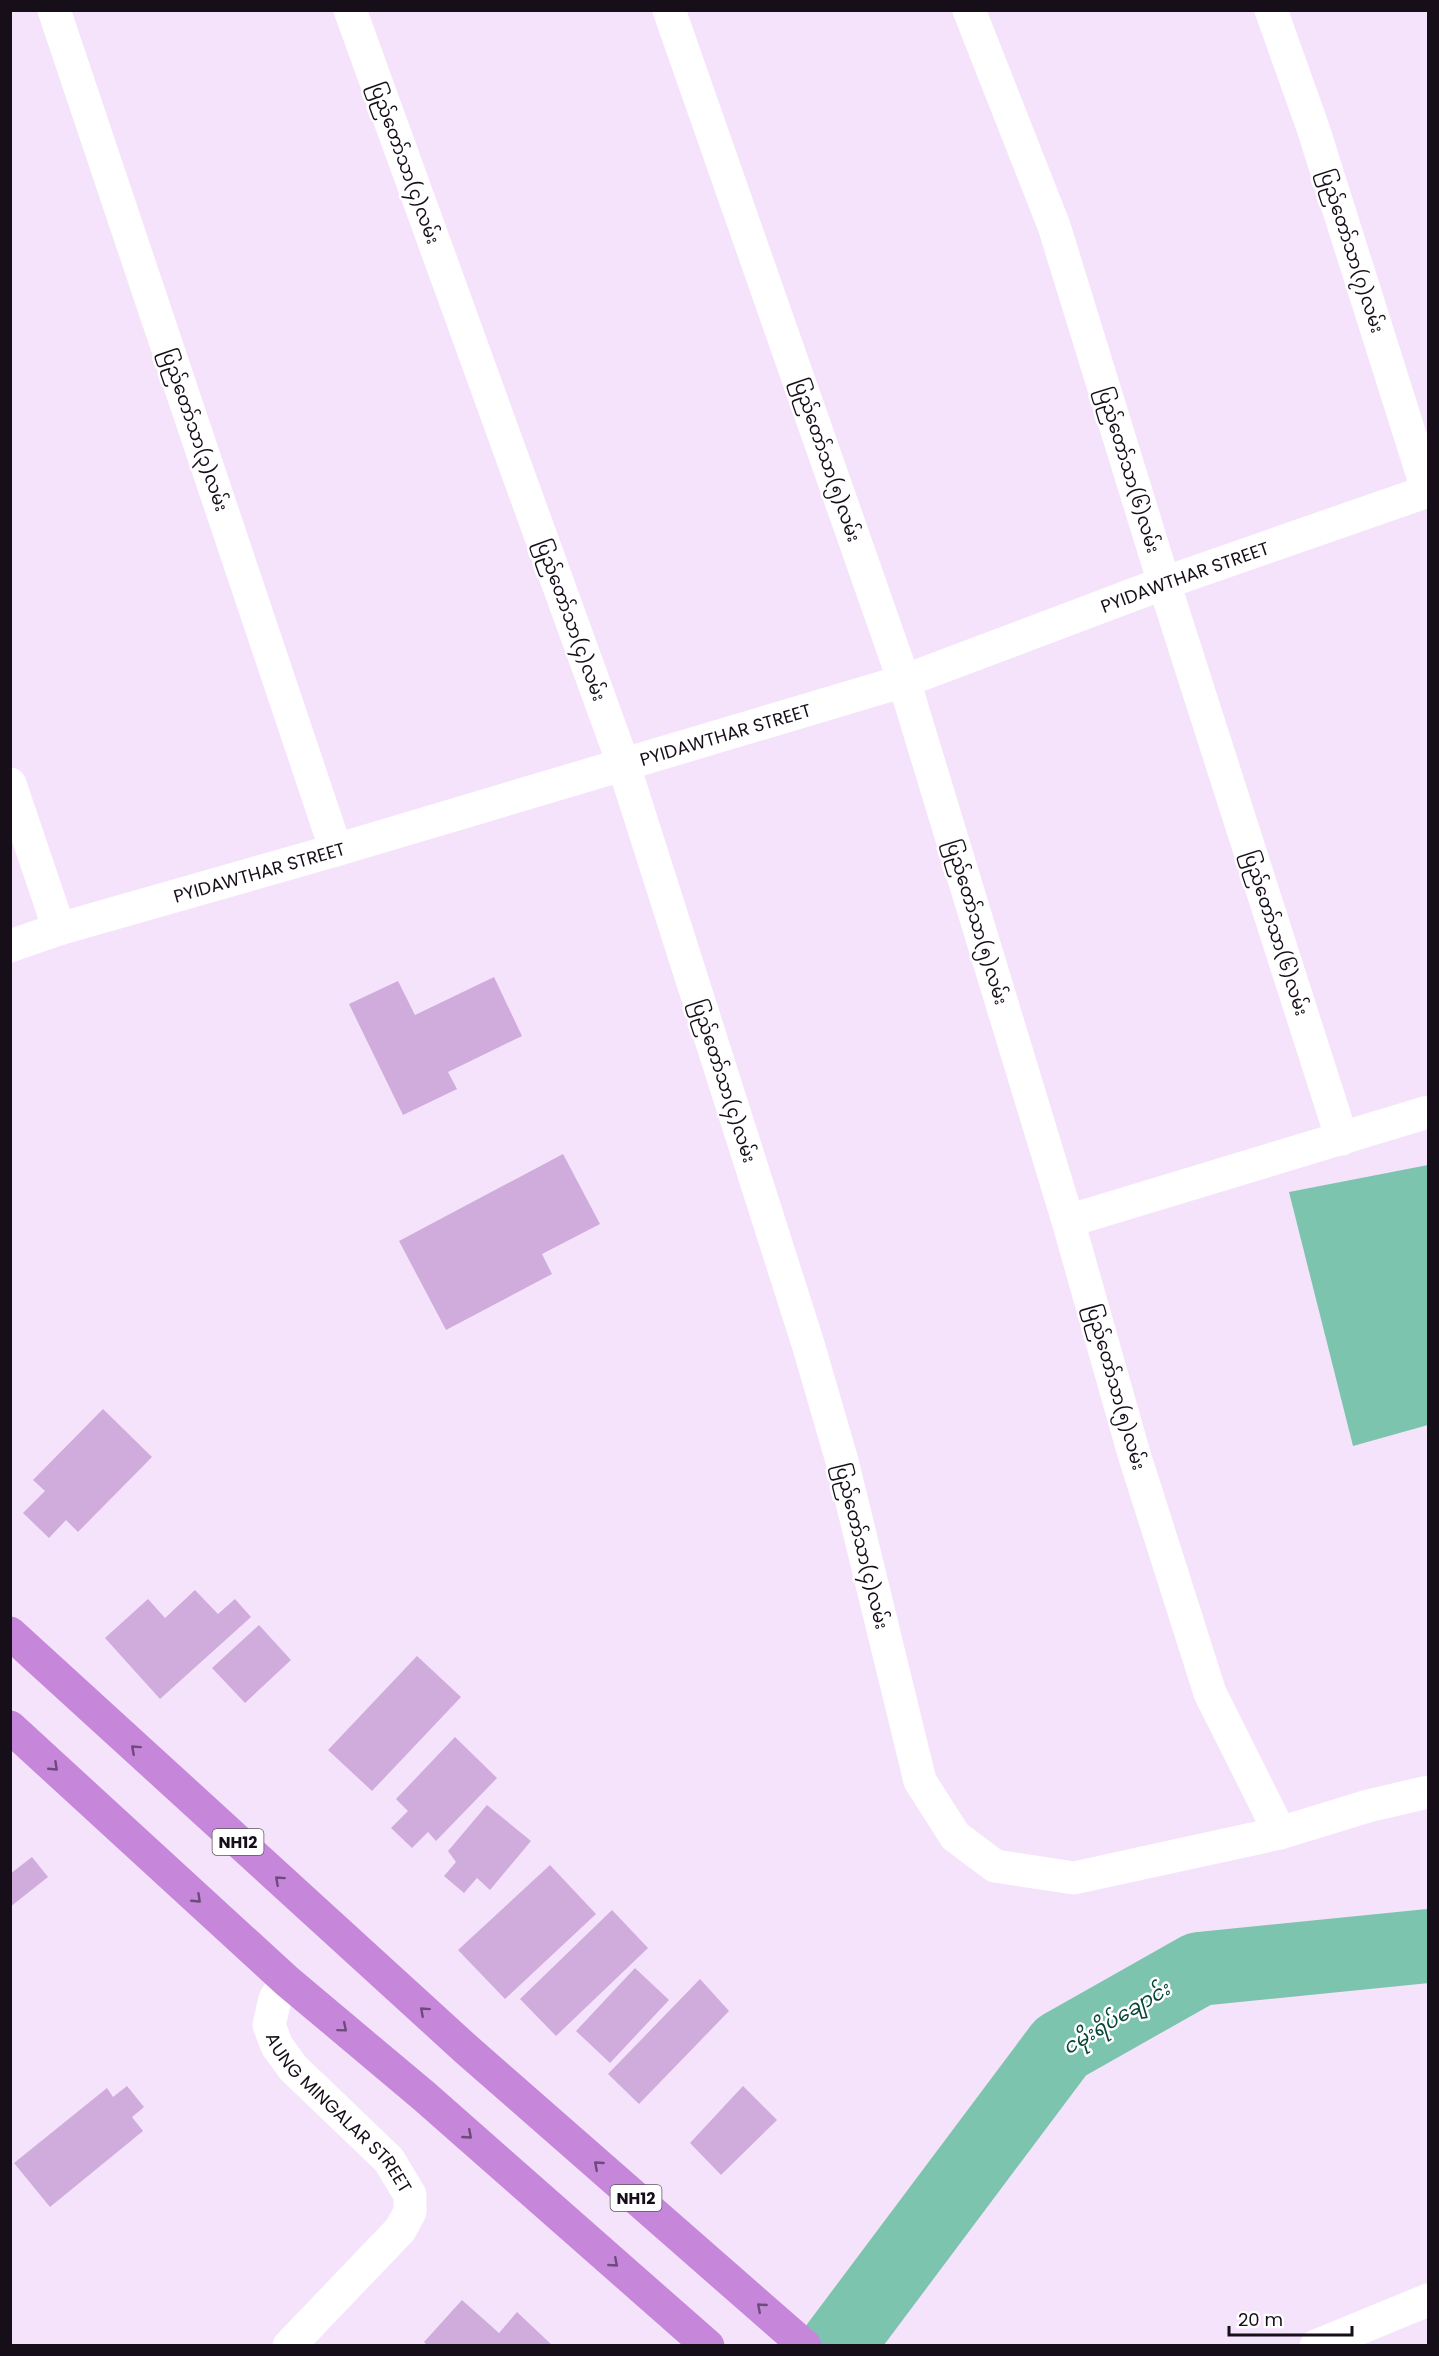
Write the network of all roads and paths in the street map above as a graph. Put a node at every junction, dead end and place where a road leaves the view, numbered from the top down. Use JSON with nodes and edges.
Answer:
{"nodes":[{"id":1,"x":54,"y":10,"type":"edge"},
{"id":2,"x":350,"y":10,"type":"edge"},
{"id":3,"x":669,"y":10,"type":"edge"},
{"id":4,"x":969,"y":10,"type":"edge"},
{"id":5,"x":1271,"y":10,"type":"edge"},
{"id":6,"x":1428,"y":491,"type":"edge"},
{"id":7,"x":1164,"y":583,"type":"junction"},
{"id":8,"x":904,"y":681,"type":"junction"},
{"id":9,"x":623,"y":764,"type":"junction"},
{"id":10,"x":10,"y":784,"type":"edge"},
{"id":11,"x":336,"y":850,"type":"junction"},
{"id":12,"x":59,"y":929,"type":"junction"},
{"id":13,"x":10,"y":946,"type":"edge"},
{"id":14,"x":1428,"y":1112,"type":"edge"},
{"id":15,"x":1342,"y":1139,"type":"junction"},
{"id":16,"x":1068,"y":1221,"type":"junction"},
{"id":17,"x":10,"y":1633,"type":"edge"},
{"id":18,"x":10,"y":1727,"type":"edge"},
{"id":19,"x":1428,"y":1792,"type":"edge"},
{"id":20,"x":1280,"y":1833,"type":"junction"},
{"id":21,"x":287,"y":1981,"type":"junction"},
{"id":22,"x":1428,"y":2300,"type":"edge"},
{"id":23,"x":1330,"y":2343,"type":"edge"},
{"id":24,"x":289,"y":2346,"type":"edge"},
{"id":25,"x":708,"y":2346,"type":"edge"},
{"id":26,"x":805,"y":2346,"type":"edge"}],
"edges":[{"from":1,"to":11,"type":"street","name":"ပြည်တော်သာ(၃)လမ်း"},
{"from":2,"to":9,"type":"street","name":"ပြည်တော်သာ(၄)လမ်း"},
{"from":3,"to":8,"type":"street","name":"ပြည်တော်သာ(၅)လမ်း"},
{"from":4,"to":7,"type":"street","name":"ပြည်တော်သာ(၆)လမ်း"},
{"from":5,"to":6,"type":"street","name":"ပြည်တော်သာ(၇)လမ်း"},
{"from":6,"to":7,"type":"street","name":"PYIDAWTHAR STREET"},
{"from":7,"to":8,"type":"street","name":"PYIDAWTHAR STREET"},
{"from":7,"to":15,"type":"street","name":"ပြည်တော်သာ(၆)လမ်း"},
{"from":8,"to":9,"type":"street","name":"PYIDAWTHAR STREET"},
{"from":8,"to":16,"type":"street","name":"ပြည်တော်သာ(၅)လမ်း"},
{"from":9,"to":11,"type":"street","name":"PYIDAWTHAR STREET"},
{"from":9,"to":20,"type":"street","name":"ပြည်တော်သာ(၄)လမ်း"},
{"from":10,"to":12,"type":"street"},
{"from":11,"to":12,"type":"street","name":"PYIDAWTHAR STREET"},
{"from":12,"to":13,"type":"street","name":"PYIDAWTHAR STREET"},
{"from":14,"to":15,"type":"street"},
{"from":15,"to":16,"type":"street"},
{"from":16,"to":20,"type":"street","name":"ပြည်တော်သာ(၅)လမ်း"},
{"from":26,"to":17,"type":"highway","number":"NH12","one_way":true},
{"from":18,"to":21,"type":"highway","one_way":true},
{"from":19,"to":20,"type":"street","name":"ပြည်တော်သာ(၄)လမ်း"},
{"from":21,"to":24,"type":"street","name":"AUNG MINGALAR STREET"},
{"from":21,"to":25,"type":"highway","one_way":true},
{"from":22,"to":23,"type":"street"}]}
